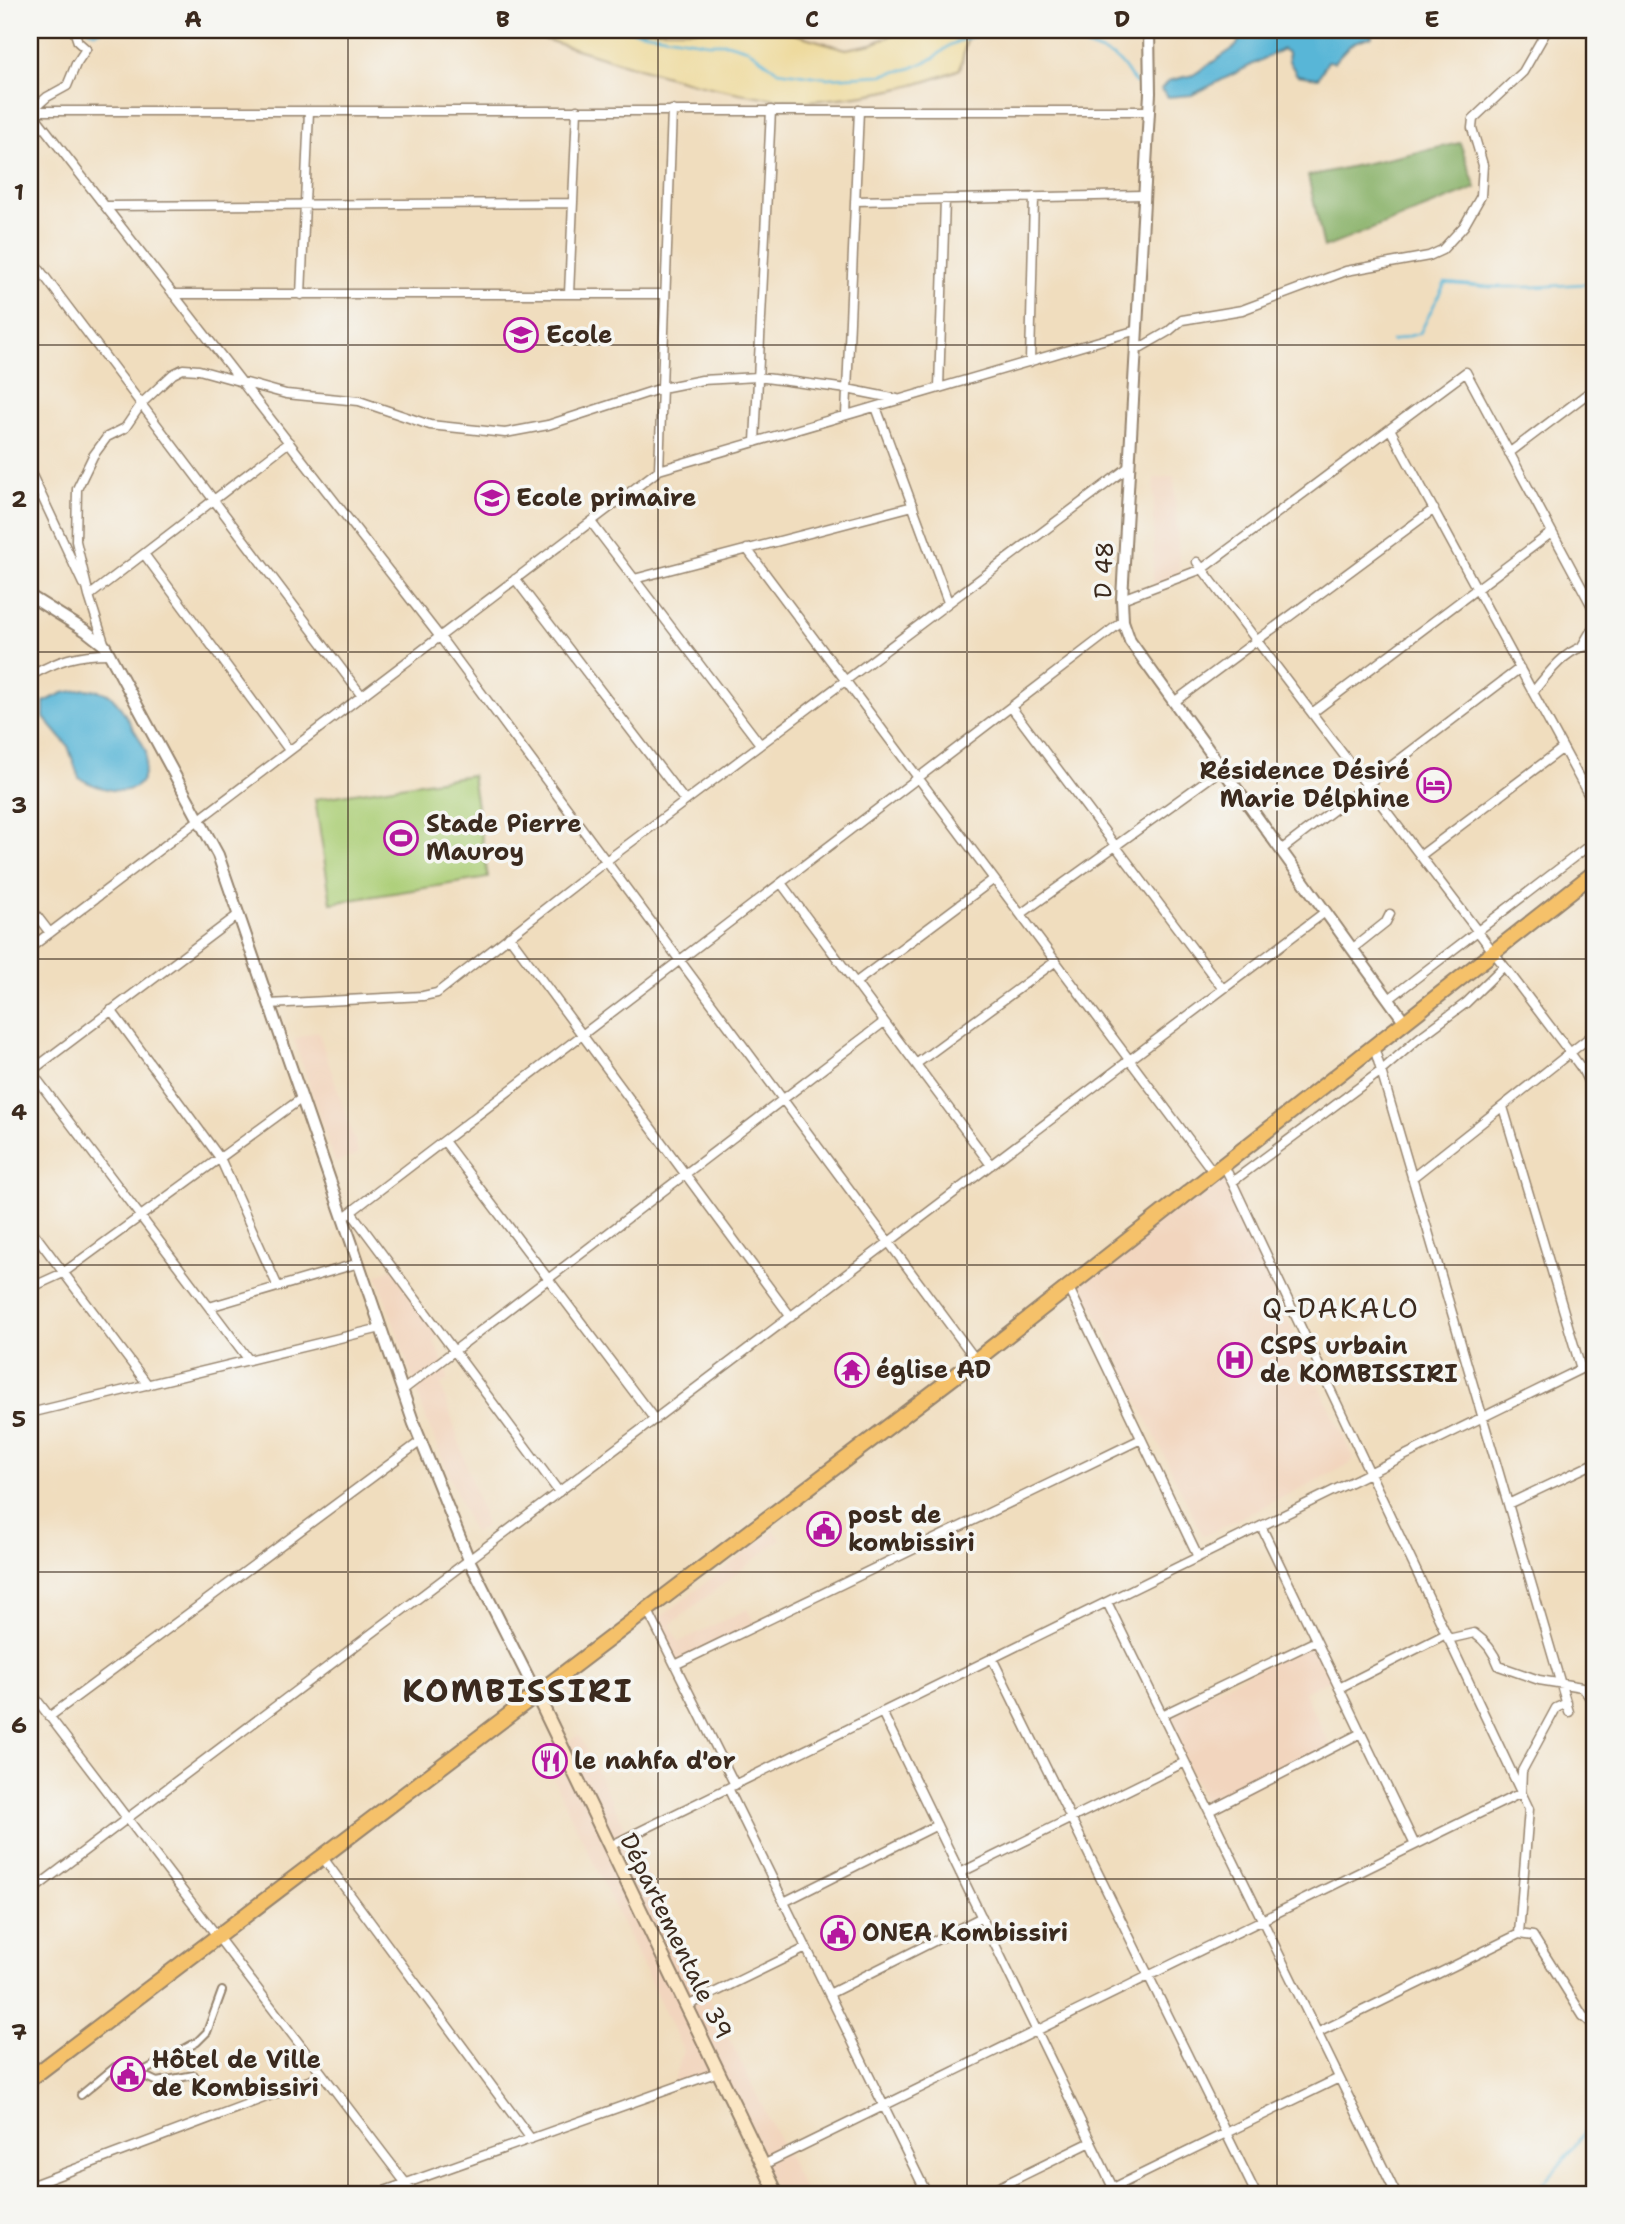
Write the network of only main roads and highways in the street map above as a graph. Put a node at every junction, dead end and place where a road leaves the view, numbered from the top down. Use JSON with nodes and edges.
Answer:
{"nodes":[{"id":1,"x":1595,"y":872,"type":"edge"},
{"id":2,"x":537,"y":1695,"type":"junction"},
{"id":3,"x":30,"y":2079,"type":"edge"},
{"id":4,"x":772,"y":2193,"type":"edge"}],
"edges":[{"from":1,"to":2,"type":"highway"},
{"from":2,"to":3,"type":"highway"},
{"from":2,"to":4,"type":"main road","name":"Départementale 39"}]}
